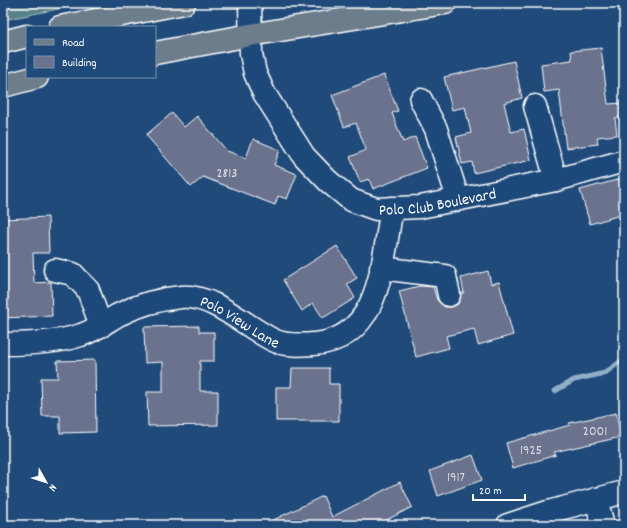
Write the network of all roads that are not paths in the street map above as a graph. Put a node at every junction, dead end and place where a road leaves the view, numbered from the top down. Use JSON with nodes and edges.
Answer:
{"nodes":[{"id":1,"x":184,"y":3,"type":"edge"},
{"id":2,"x":250,"y":3,"type":"edge"},
{"id":3,"x":445,"y":3,"type":"edge"},
{"id":4,"x":65,"y":26,"type":"edge"},
{"id":5,"x":250,"y":35,"type":"junction"},
{"id":6,"x":26,"y":36,"type":"edge"},
{"id":7,"x":3,"y":42,"type":"edge"},
{"id":8,"x":156,"y":53,"type":"edge"},
{"id":9,"x":33,"y":78,"type":"edge"},
{"id":10,"x":3,"y":86,"type":"edge"},
{"id":11,"x":421,"y":100,"type":"dead end"},
{"id":12,"x":535,"y":106,"type":"dead end"},
{"id":13,"x":624,"y":161,"type":"edge"},
{"id":14,"x":556,"y":180,"type":"junction"},
{"id":15,"x":458,"y":199,"type":"junction"},
{"id":16,"x":392,"y":208,"type":"junction"},
{"id":17,"x":381,"y":268,"type":"junction"},
{"id":18,"x":55,"y":270,"type":"dead end"},
{"id":19,"x":449,"y":294,"type":"dead end"},
{"id":20,"x":101,"y":326,"type":"junction"},
{"id":21,"x":3,"y":344,"type":"edge"},
{"id":22,"x":624,"y":492,"type":"edge"},
{"id":23,"x":596,"y":499,"type":"junction"},
{"id":24,"x":508,"y":525,"type":"edge"},
{"id":25,"x":603,"y":525,"type":"edge"}],
"edges":[{"from":1,"to":4,"type":"main road"},
{"from":2,"to":5,"type":"street","name":"Polo Club Boulevard"},
{"from":3,"to":5,"type":"main road"},
{"from":5,"to":8,"type":"main road"},
{"from":5,"to":16,"type":"street","name":"Polo Club Boulevard"},
{"from":6,"to":7,"type":"main road"},
{"from":9,"to":10,"type":"main road"},
{"from":11,"to":15,"type":"street"},
{"from":12,"to":14,"type":"street"},
{"from":13,"to":14,"type":"street","name":"Polo Club Boulevard"},
{"from":14,"to":15,"type":"street","name":"Polo Club Boulevard"},
{"from":15,"to":16,"type":"street","name":"Polo Club Boulevard"},
{"from":16,"to":17,"type":"street","name":"Polo View Lane"},
{"from":17,"to":19,"type":"street"},
{"from":17,"to":20,"type":"street","name":"Polo View Lane"},
{"from":18,"to":20,"type":"street"},
{"from":20,"to":21,"type":"street","name":"Polo View Lane"},
{"from":22,"to":23,"type":"street"},
{"from":23,"to":24,"type":"street"},
{"from":23,"to":25,"type":"street"}]}
